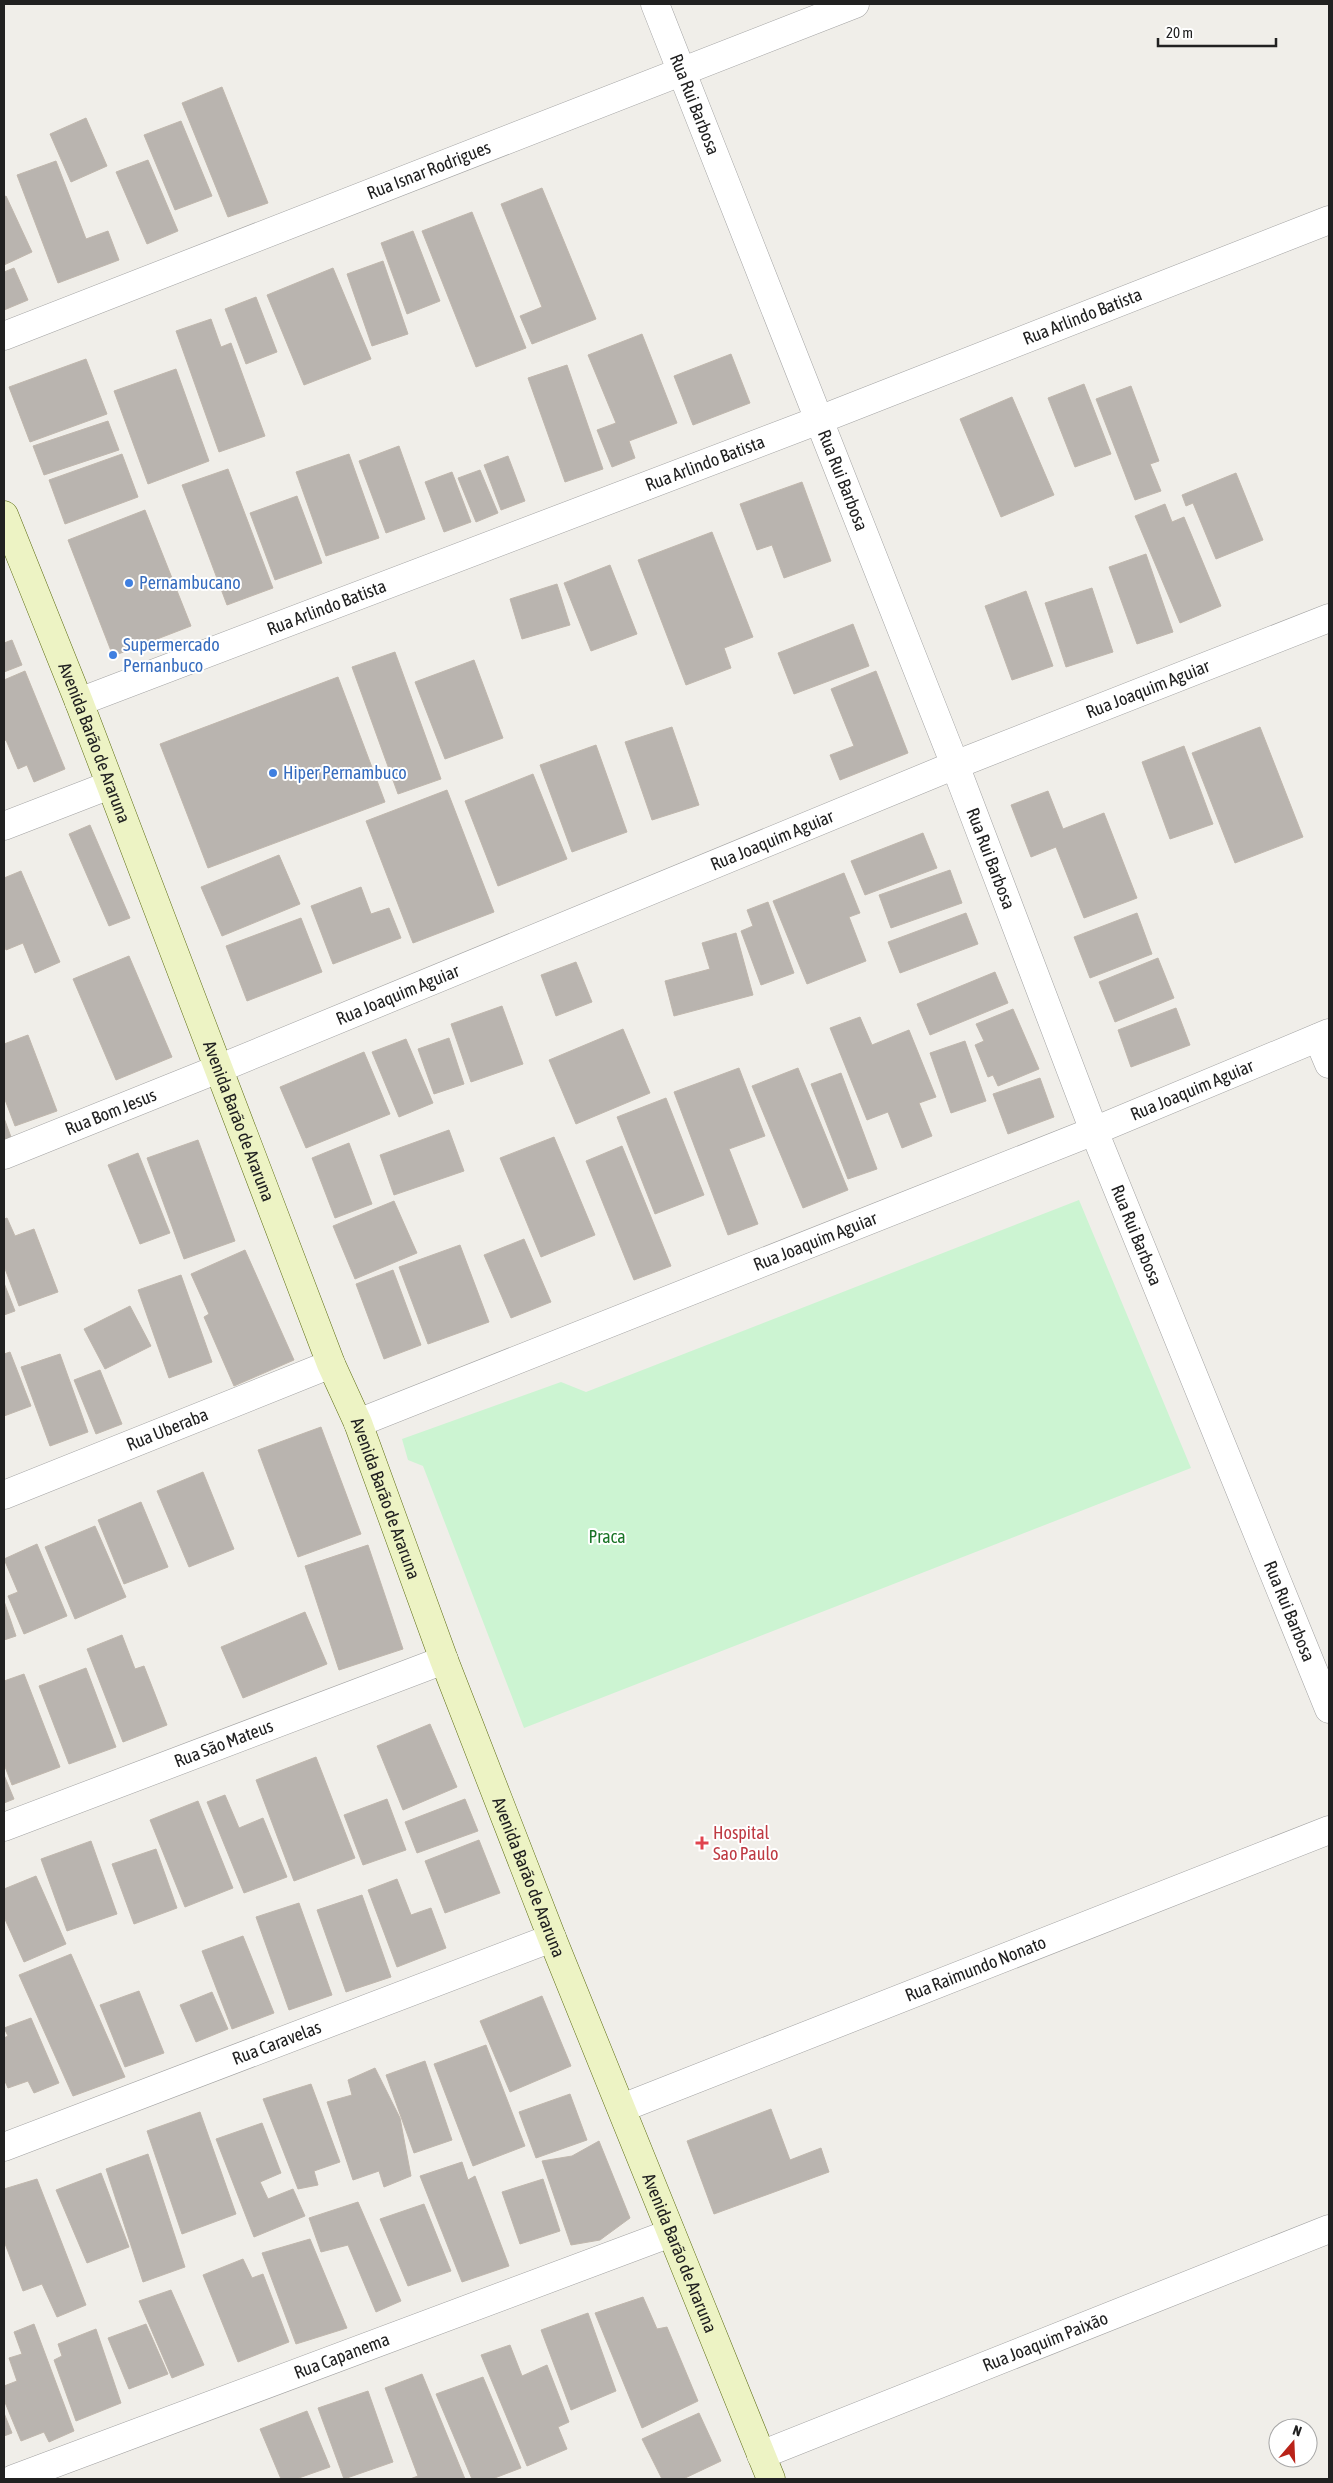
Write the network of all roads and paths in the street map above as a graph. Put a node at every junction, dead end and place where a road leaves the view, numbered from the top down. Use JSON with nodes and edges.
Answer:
{"nodes":[{"id":1,"x":655,"y":4,"type":"edge"},
{"id":2,"x":855,"y":4,"type":"edge"},
{"id":3,"x":682,"y":73,"type":"junction"},
{"id":4,"x":1329,"y":220,"type":"edge"},
{"id":5,"x":4,"y":336,"type":"edge"},
{"id":6,"x":819,"y":420,"type":"junction"},
{"id":7,"x":4,"y":515,"type":"edge"},
{"id":8,"x":1329,"y":618,"type":"edge"},
{"id":9,"x":79,"y":702,"type":"junction"},
{"id":10,"x":955,"y":765,"type":"junction"},
{"id":11,"x":110,"y":785,"type":"junction"},
{"id":12,"x":4,"y":826,"type":"edge"},
{"id":13,"x":1324,"y":1036,"type":"edge"},
{"id":14,"x":1329,"y":1064,"type":"edge"},
{"id":15,"x":218,"y":1070,"type":"junction"},
{"id":16,"x":1094,"y":1131,"type":"junction"},
{"id":17,"x":4,"y":1155,"type":"edge"},
{"id":18,"x":332,"y":1364,"type":"junction"},
{"id":19,"x":358,"y":1423,"type":"junction"},
{"id":20,"x":4,"y":1495,"type":"edge"},
{"id":21,"x":444,"y":1660,"type":"junction"},
{"id":22,"x":1329,"y":1710,"type":"edge"},
{"id":23,"x":4,"y":1827,"type":"edge"},
{"id":24,"x":1329,"y":1830,"type":"edge"},
{"id":25,"x":552,"y":1938,"type":"junction"},
{"id":26,"x":622,"y":2108,"type":"junction"},
{"id":27,"x":4,"y":2147,"type":"edge"},
{"id":28,"x":1329,"y":2229,"type":"edge"},
{"id":29,"x":671,"y":2233,"type":"junction"},
{"id":30,"x":766,"y":2467,"type":"edge"},
{"id":31,"x":13,"y":2479,"type":"edge"}],
"edges":[{"from":1,"to":3,"type":"street","name":"Rua Rui Barbosa"},
{"from":2,"to":3,"type":"street","name":"Rua Isnar Rodrigues"},
{"from":3,"to":5,"type":"street","name":"Rua Isnar Rodrigues"},
{"from":3,"to":6,"type":"street","name":"Rua Rui Barbosa"},
{"from":4,"to":6,"type":"street","name":"Rua Arlindo Batista"},
{"from":6,"to":9,"type":"street","name":"Rua Arlindo Batista"},
{"from":6,"to":10,"type":"street","name":"Rua Rui Barbosa"},
{"from":7,"to":9,"type":"street","name":"Avenida Barão de Araruna"},
{"from":8,"to":10,"type":"street","name":"Rua Joaquim Aguiar"},
{"from":9,"to":11,"type":"street","name":"Avenida Barão de Araruna"},
{"from":10,"to":15,"type":"street","name":"Rua Joaquim Aguiar"},
{"from":10,"to":16,"type":"street","name":"Rua Rui Barbosa"},
{"from":11,"to":12,"type":"street"},
{"from":11,"to":15,"type":"street","name":"Avenida Barão de Araruna"},
{"from":13,"to":14,"type":"street"},
{"from":13,"to":16,"type":"street","name":"Rua Joaquim Aguiar"},
{"from":15,"to":17,"type":"street","name":"Rua Bom Jesus"},
{"from":15,"to":18,"type":"street","name":"Avenida Barão de Araruna"},
{"from":16,"to":19,"type":"street","name":"Rua Joaquim Aguiar"},
{"from":16,"to":22,"type":"street","name":"Rua Rui Barbosa"},
{"from":18,"to":19,"type":"street","name":"Avenida Barão de Araruna"},
{"from":18,"to":20,"type":"street","name":"Rua Uberaba"},
{"from":19,"to":21,"type":"street","name":"Avenida Barão de Araruna"},
{"from":21,"to":23,"type":"street","name":"Rua São Mateus"},
{"from":21,"to":25,"type":"street","name":"Avenida Barão de Araruna"},
{"from":24,"to":26,"type":"street","name":"Rua Raimundo Nonato"},
{"from":25,"to":26,"type":"street","name":"Avenida Barão de Araruna"},
{"from":25,"to":27,"type":"street","name":"Rua Caravelas"},
{"from":26,"to":29,"type":"street","name":"Avenida Barão de Araruna"},
{"from":28,"to":30,"type":"street","name":"Rua Joaquim Paixão"},
{"from":29,"to":30,"type":"street","name":"Avenida Barão de Araruna"},
{"from":29,"to":31,"type":"street","name":"Rua Capanema"}]}
